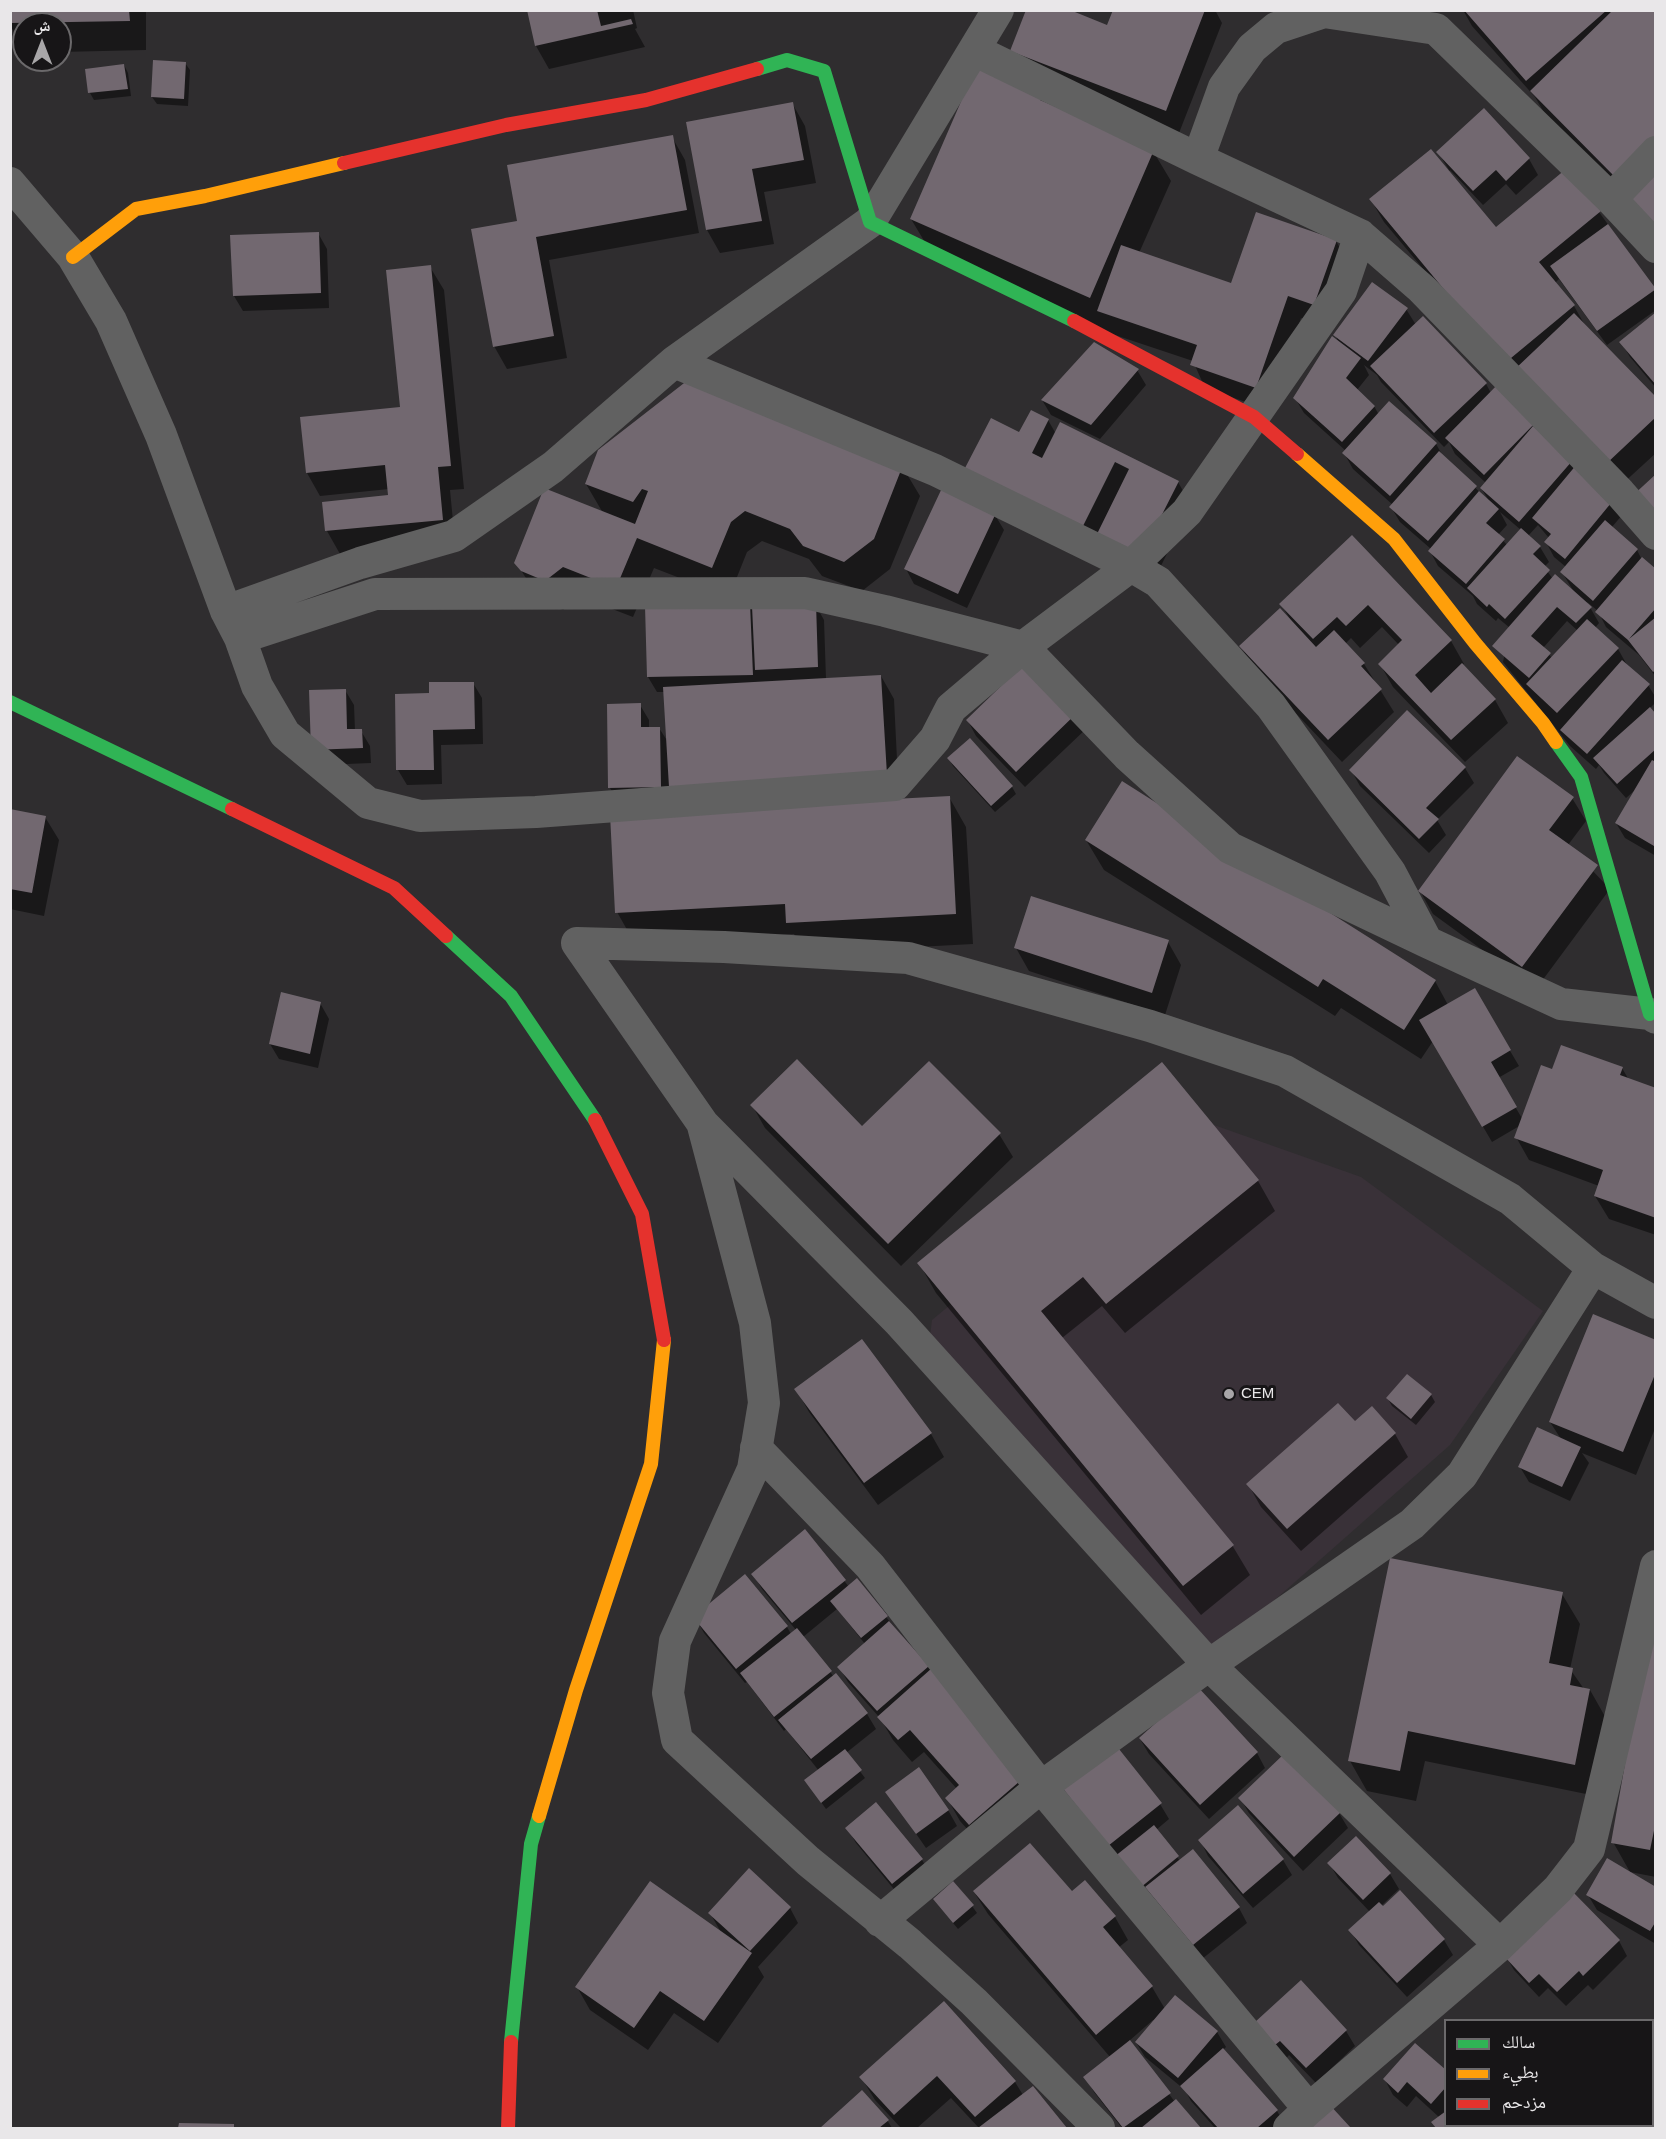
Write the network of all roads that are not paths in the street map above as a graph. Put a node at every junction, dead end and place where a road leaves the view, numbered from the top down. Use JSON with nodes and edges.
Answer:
{"nodes":[{"id":1,"x":998,"y":10,"type":"edge"},
{"id":2,"x":974,"y":50,"type":"junction"},
{"id":3,"x":1656,"y":152,"type":"edge"},
{"id":4,"x":1198,"y":159,"type":"junction"},
{"id":5,"x":10,"y":183,"type":"edge"},
{"id":6,"x":1611,"y":199,"type":"junction"},
{"id":7,"x":870,"y":222,"type":"junction"},
{"id":8,"x":1360,"y":235,"type":"junction"},
{"id":9,"x":1656,"y":248,"type":"edge"},
{"id":10,"x":73,"y":257,"type":"junction"},
{"id":11,"x":674,"y":362,"type":"junction"},
{"id":12,"x":1254,"y":417,"type":"junction"},
{"id":13,"x":1656,"y":534,"type":"edge"},
{"id":14,"x":1131,"y":566,"type":"junction"},
{"id":15,"x":226,"y":611,"type":"junction"},
{"id":16,"x":240,"y":638,"type":"junction"},
{"id":17,"x":1023,"y":647,"type":"junction"},
{"id":18,"x":10,"y":702,"type":"edge"},
{"id":19,"x":1427,"y":942,"type":"junction"},
{"id":20,"x":1653,"y":1016,"type":"edge"},
{"id":21,"x":703,"y":1125,"type":"junction"},
{"id":22,"x":1593,"y":1268,"type":"junction"},
{"id":23,"x":1656,"y":1303,"type":"edge"},
{"id":24,"x":756,"y":1448,"type":"junction"},
{"id":25,"x":1656,"y":1566,"type":"edge"},
{"id":26,"x":1209,"y":1665,"type":"junction"},
{"id":27,"x":1041,"y":1787,"type":"junction"},
{"id":28,"x":880,"y":1921,"type":"junction"},
{"id":29,"x":1500,"y":1945,"type":"junction"},
{"id":30,"x":1299,"y":2119,"type":"edge"},
{"id":31,"x":508,"y":2128,"type":"edge"},
{"id":32,"x":1099,"y":2128,"type":"edge"}],
"edges":[{"from":1,"to":2,"type":"street"},
{"from":2,"to":4,"type":"street"},
{"from":2,"to":7,"type":"street"},
{"from":3,"to":6,"type":"street"},
{"from":4,"to":6,"type":"street"},
{"from":4,"to":8,"type":"street"},
{"from":5,"to":10,"type":"street"},
{"from":6,"to":9,"type":"street"},
{"from":7,"to":10,"type":"street"},
{"from":7,"to":11,"type":"street"},
{"from":7,"to":12,"type":"street"},
{"from":8,"to":12,"type":"street"},
{"from":8,"to":13,"type":"street"},
{"from":10,"to":15,"type":"street"},
{"from":11,"to":14,"type":"street"},
{"from":11,"to":15,"type":"street"},
{"from":12,"to":14,"type":"street"},
{"from":12,"to":20,"type":"street"},
{"from":14,"to":17,"type":"street"},
{"from":14,"to":19,"type":"street"},
{"from":15,"to":16,"type":"street"},
{"from":16,"to":17,"type":"street"},
{"from":16,"to":17,"type":"street"},
{"from":17,"to":19,"type":"street"},
{"from":18,"to":31,"type":"street"},
{"from":19,"to":20,"type":"street"},
{"from":21,"to":22,"type":"street"},
{"from":21,"to":24,"type":"street"},
{"from":21,"to":26,"type":"street"},
{"from":22,"to":23,"type":"street"},
{"from":22,"to":26,"type":"street"},
{"from":24,"to":27,"type":"street"},
{"from":24,"to":28,"type":"street"},
{"from":25,"to":29,"type":"street"},
{"from":26,"to":27,"type":"street"},
{"from":26,"to":29,"type":"street"},
{"from":27,"to":28,"type":"street"},
{"from":27,"to":30,"type":"street"},
{"from":28,"to":32,"type":"street"},
{"from":29,"to":30,"type":"street"}]}
